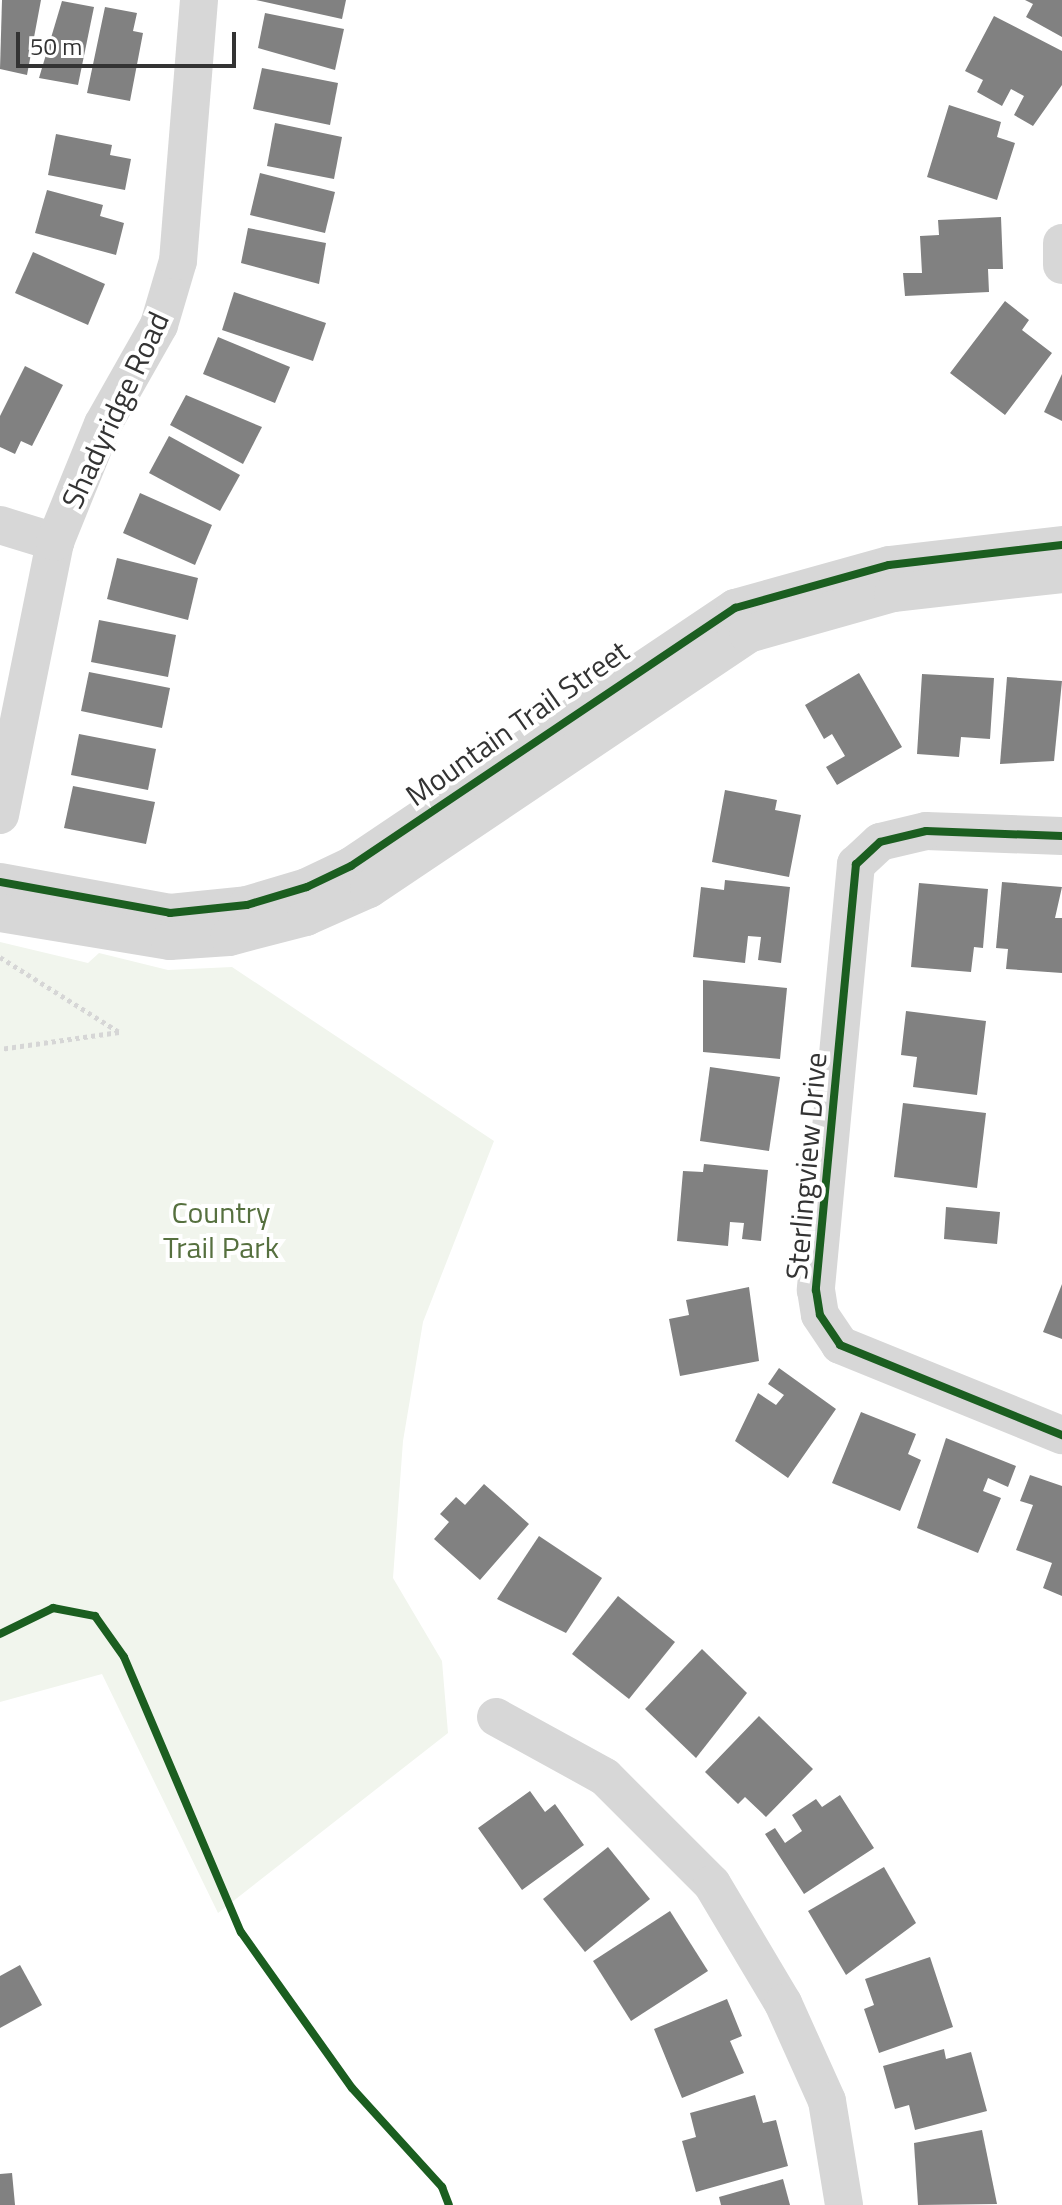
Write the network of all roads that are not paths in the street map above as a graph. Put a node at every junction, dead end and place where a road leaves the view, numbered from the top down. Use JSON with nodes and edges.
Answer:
{"nodes":[{"id":1,"x":199,"y":0,"type":"edge"},
{"id":2,"x":1062,"y":243,"type":"edge"},
{"id":3,"x":1062,"y":265,"type":"edge"},
{"id":4,"x":0,"y":525,"type":"edge"},
{"id":5,"x":55,"y":542,"type":"junction"},
{"id":6,"x":1062,"y":545,"type":"edge"},
{"id":7,"x":1062,"y":574,"type":"edge"},
{"id":8,"x":0,"y":815,"type":"edge"},
{"id":9,"x":1062,"y":836,"type":"edge"},
{"id":10,"x":0,"y":882,"type":"edge"},
{"id":11,"x":0,"y":913,"type":"edge"},
{"id":12,"x":1062,"y":1435,"type":"edge"},
{"id":13,"x":496,"y":1717,"type":"dead end"},
{"id":14,"x":844,"y":2205,"type":"edge"}],
"edges":[{"from":1,"to":5,"type":"street","name":"Shadyridge Road"},
{"from":2,"to":3,"type":"street"},
{"from":4,"to":5,"type":"street"},
{"from":5,"to":8,"type":"street","name":"Shadyridge Road"},
{"from":6,"to":10,"type":"street","name":"Mountain Trail Street"},
{"from":7,"to":11,"type":"street","name":"Mountain Trail Street"},
{"from":9,"to":12,"type":"street","name":"Sterlingview Drive"},
{"from":13,"to":14,"type":"street"}]}
